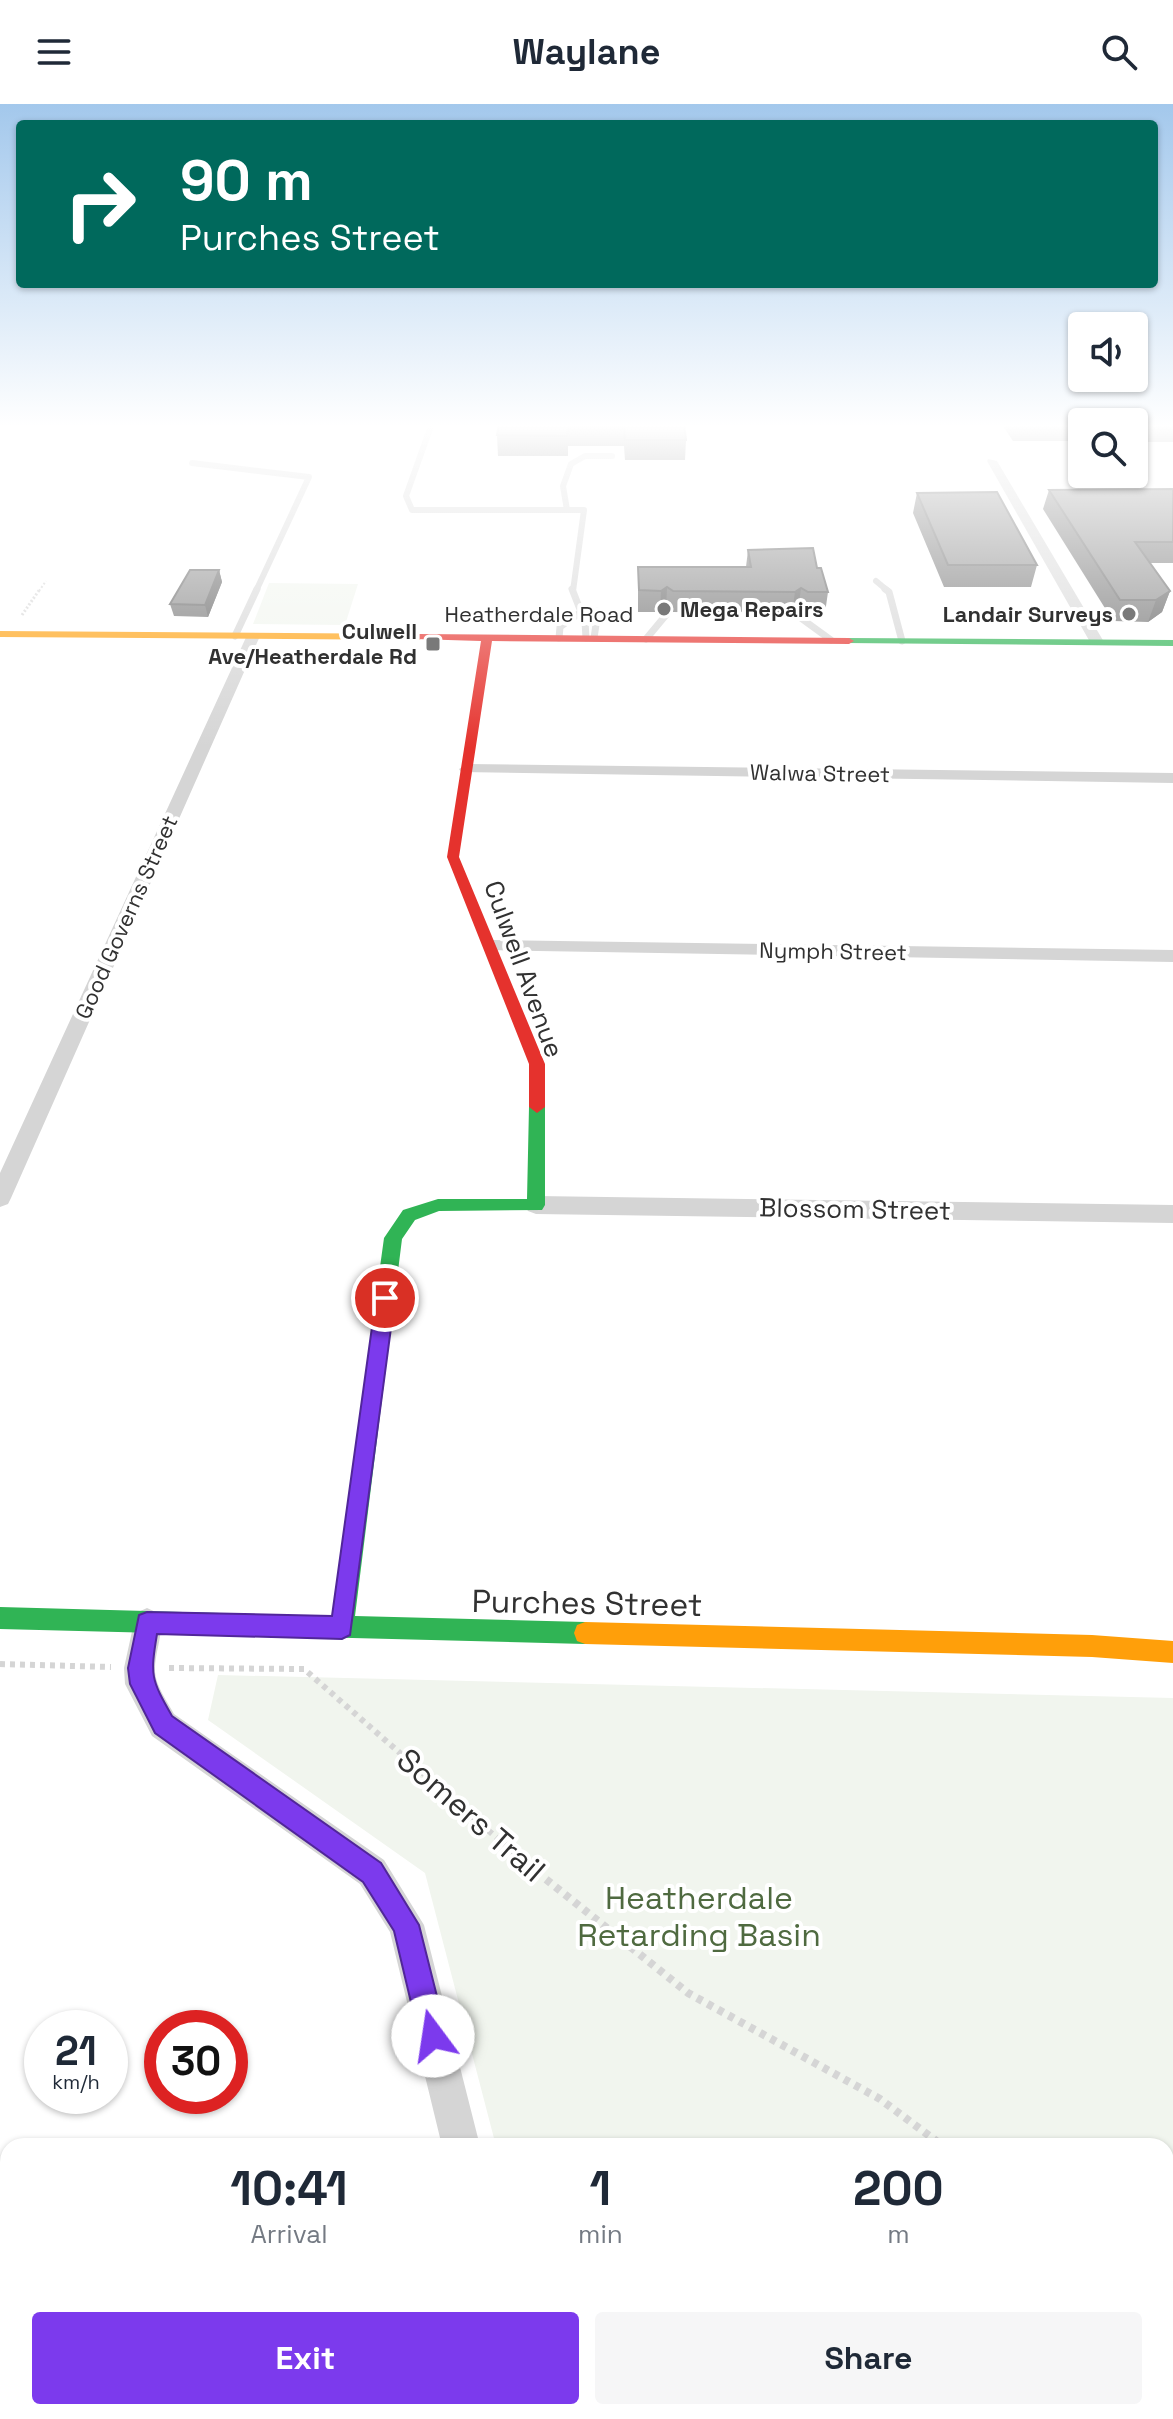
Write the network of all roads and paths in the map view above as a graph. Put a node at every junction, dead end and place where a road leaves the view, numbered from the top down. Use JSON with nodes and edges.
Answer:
{"nodes":[{"id":1,"x":287,"y":531,"type":"edge"},
{"id":2,"x":582,"y":531,"type":"edge"},
{"id":3,"x":1033,"y":531,"type":"edge"},
{"id":4,"x":46,"y":581,"type":"dead end"},
{"id":5,"x":876,"y":581,"type":"dead end"},
{"id":6,"x":598,"y":611,"type":"dead end"},
{"id":7,"x":581,"y":612,"type":"junction"},
{"id":8,"x":666,"y":615,"type":"edge"},
{"id":9,"x":798,"y":616,"type":"edge"},
{"id":10,"x":7,"y":630,"type":"edge"},
{"id":11,"x":244,"y":636,"type":"junction"},
{"id":12,"x":487,"y":638,"type":"junction"},
{"id":13,"x":559,"y":638,"type":"junction"},
{"id":14,"x":590,"y":638,"type":"junction"},
{"id":15,"x":646,"y":639,"type":"junction"},
{"id":16,"x":831,"y":640,"type":"junction"},
{"id":17,"x":902,"y":641,"type":"junction"},
{"id":18,"x":1097,"y":642,"type":"junction"},
{"id":19,"x":1173,"y":643,"type":"edge"},
{"id":20,"x":467,"y":769,"type":"junction"},
{"id":21,"x":1173,"y":778,"type":"edge"},
{"id":22,"x":492,"y":946,"type":"junction"},
{"id":23,"x":1173,"y":956,"type":"edge"},
{"id":24,"x":0,"y":1198,"type":"edge"},
{"id":25,"x":536,"y":1205,"type":"junction"},
{"id":26,"x":1173,"y":1214,"type":"edge"},
{"id":27,"x":0,"y":1618,"type":"edge"},
{"id":28,"x":147,"y":1623,"type":"junction"},
{"id":29,"x":342,"y":1627,"type":"junction"},
{"id":30,"x":1173,"y":1652,"type":"edge"},
{"id":31,"x":0,"y":1664,"type":"edge"},
{"id":32,"x":139,"y":1668,"type":"junction"},
{"id":33,"x":459,"y":2138,"type":"edge"},
{"id":34,"x":932,"y":2138,"type":"edge"}],
"edges":[{"from":1,"to":11,"type":"lane"},
{"from":2,"to":7,"type":"lane"},
{"from":3,"to":18,"type":"street"},
{"from":4,"to":10,"type":"path"},
{"from":5,"to":17,"type":"lane"},
{"from":6,"to":14,"type":"lane"},
{"from":7,"to":13,"type":"lane"},
{"from":7,"to":14,"type":"lane"},
{"from":8,"to":15,"type":"lane"},
{"from":9,"to":16,"type":"lane"},
{"from":10,"to":11,"type":"street","name":"Heatherdale Road"},
{"from":11,"to":12,"type":"street","name":"Heatherdale Road"},
{"from":11,"to":24,"type":"street","name":"Good Governs Street"},
{"from":12,"to":13,"type":"street","name":"Heatherdale Road"},
{"from":12,"to":20,"type":"street","name":"Culwell Avenue"},
{"from":13,"to":14,"type":"street","name":"Heatherdale Road"},
{"from":14,"to":15,"type":"street","name":"Heatherdale Road"},
{"from":15,"to":16,"type":"street","name":"Heatherdale Road"},
{"from":16,"to":17,"type":"street","name":"Heatherdale Road"},
{"from":17,"to":18,"type":"street","name":"Heatherdale Road"},
{"from":18,"to":19,"type":"street","name":"Heatherdale Road"},
{"from":20,"to":21,"type":"street","name":"Walwa Street"},
{"from":20,"to":22,"type":"street","name":"Culwell Avenue"},
{"from":22,"to":23,"type":"street","name":"Nymph Street"},
{"from":22,"to":25,"type":"street","name":"Culwell Avenue"},
{"from":25,"to":26,"type":"street","name":"Blossom Street"},
{"from":25,"to":29,"type":"street"},
{"from":27,"to":28,"type":"street","name":"Purches Street"},
{"from":28,"to":29,"type":"street","name":"Purches Street"},
{"from":28,"to":32,"type":"street"},
{"from":29,"to":30,"type":"street","name":"Purches Street"},
{"from":31,"to":32,"type":"path","name":"Somers Trail"},
{"from":32,"to":33,"type":"street"},
{"from":32,"to":34,"type":"path","name":"Somers Trail"}]}
